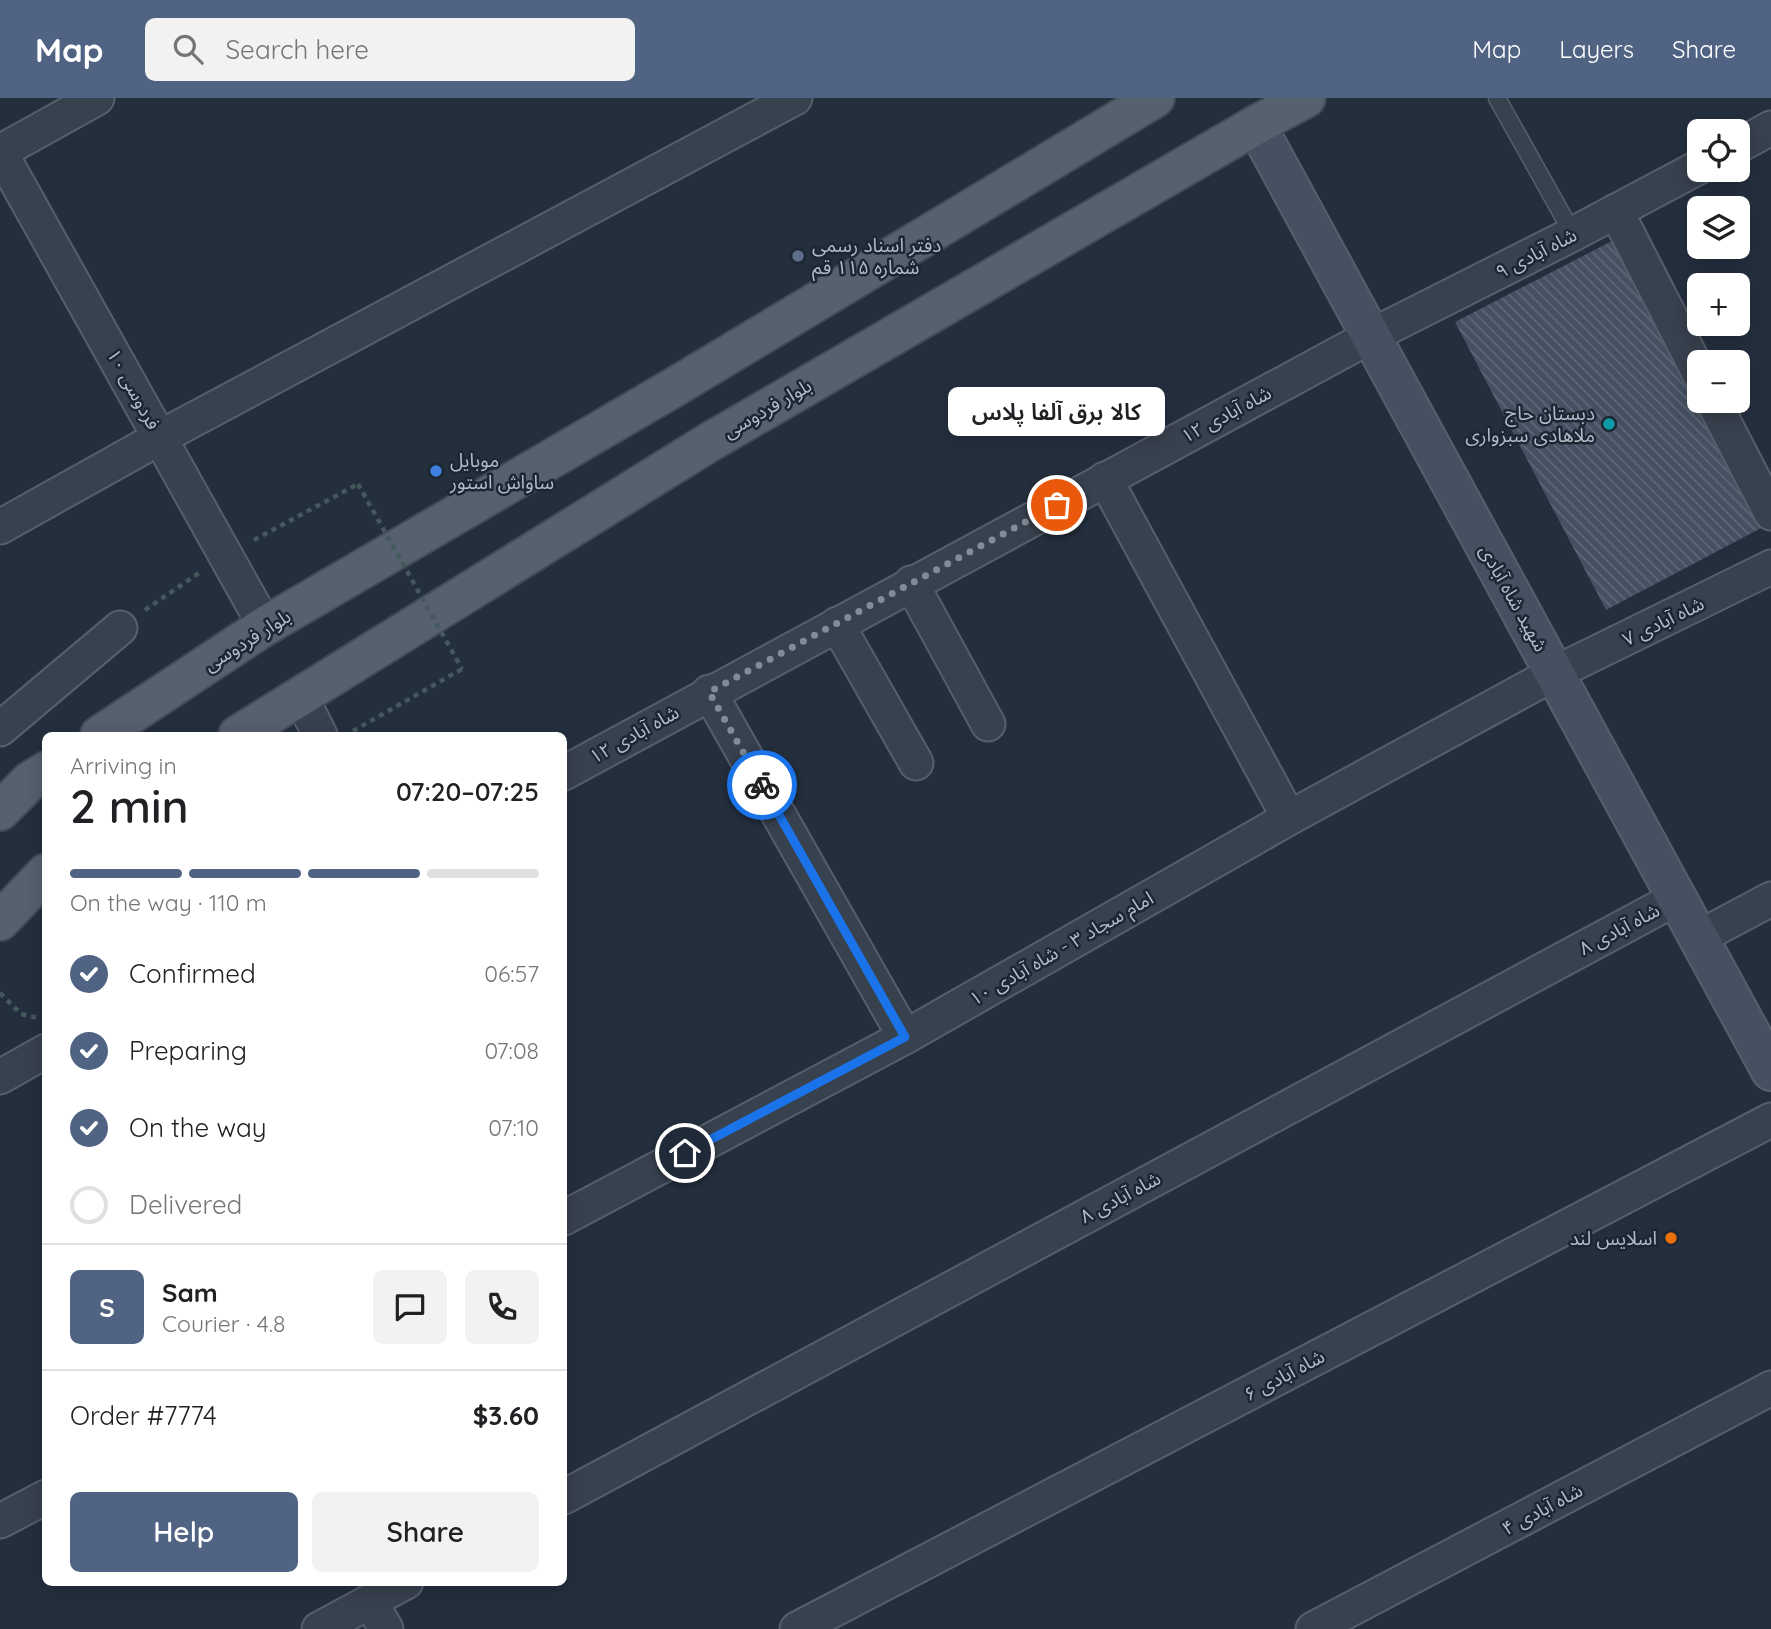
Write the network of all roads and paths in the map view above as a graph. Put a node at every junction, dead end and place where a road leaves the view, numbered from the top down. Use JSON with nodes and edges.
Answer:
{"nodes":[{"id":1,"x":97,"y":98,"type":"edge"},
{"id":2,"x":795,"y":98,"type":"edge"},
{"id":3,"x":1155,"y":98,"type":"edge"},
{"id":4,"x":1307,"y":98,"type":"edge"},
{"id":5,"x":1497,"y":98,"type":"edge"},
{"id":6,"x":1256,"y":125,"type":"junction"},
{"id":7,"x":1771,"y":128,"type":"edge"},
{"id":8,"x":1750,"y":139,"type":"edge"},
{"id":9,"x":0,"y":152,"type":"edge"},
{"id":10,"x":1687,"y":173,"type":"edge"},
{"id":11,"x":1616,"y":211,"type":"junction"},
{"id":12,"x":1573,"y":234,"type":"junction"},
{"id":13,"x":1371,"y":336,"type":"junction"},
{"id":14,"x":1687,"y":350,"type":"edge"},
{"id":15,"x":1719,"y":413,"type":"edge"},
{"id":16,"x":161,"y":437,"type":"junction"},
{"id":17,"x":1105,"y":479,"type":"junction"},
{"id":18,"x":1771,"y":513,"type":"edge"},
{"id":19,"x":0,"y":527,"type":"edge"},
{"id":20,"x":226,"y":555,"type":"junction"},
{"id":21,"x":1771,"y":568,"type":"edge"},
{"id":22,"x":911,"y":583,"type":"junction"},
{"id":23,"x":837,"y":624,"type":"junction"},
{"id":24,"x":265,"y":626,"type":"junction"},
{"id":25,"x":120,"y":628,"type":"joint"},
{"id":26,"x":1555,"y":673,"type":"junction"},
{"id":27,"x":709,"y":692,"type":"junction"},
{"id":28,"x":300,"y":695,"type":"junction"},
{"id":29,"x":988,"y":724,"type":"dead end"},
{"id":30,"x":0,"y":729,"type":"edge"},
{"id":31,"x":105,"y":732,"type":"edge"},
{"id":32,"x":243,"y":732,"type":"edge"},
{"id":33,"x":318,"y":732,"type":"edge"},
{"id":34,"x":351,"y":732,"type":"edge"},
{"id":35,"x":916,"y":762,"type":"dead end"},
{"id":36,"x":567,"y":771,"type":"edge"},
{"id":37,"x":42,"y":774,"type":"edge"},
{"id":38,"x":0,"y":811,"type":"edge"},
{"id":39,"x":1289,"y":818,"type":"junction"},
{"id":40,"x":42,"y":877,"type":"edge"},
{"id":41,"x":1677,"y":898,"type":"junction"},
{"id":42,"x":1771,"y":900,"type":"edge"},
{"id":43,"x":0,"y":921,"type":"edge"},
{"id":44,"x":1698,"y":938,"type":"junction"},
{"id":45,"x":0,"y":993,"type":"edge"},
{"id":46,"x":42,"y":1019,"type":"edge"},
{"id":47,"x":905,"y":1037,"type":"junction"},
{"id":48,"x":42,"y":1053,"type":"edge"},
{"id":49,"x":1771,"y":1071,"type":"edge"},
{"id":50,"x":0,"y":1077,"type":"edge"},
{"id":51,"x":1771,"y":1121,"type":"edge"},
{"id":52,"x":567,"y":1216,"type":"edge"},
{"id":53,"x":1771,"y":1388,"type":"edge"},
{"id":54,"x":567,"y":1495,"type":"edge"},
{"id":55,"x":42,"y":1499,"type":"edge"},
{"id":56,"x":0,"y":1521,"type":"edge"},
{"id":57,"x":403,"y":1586,"type":"edge"},
{"id":58,"x":378,"y":1615,"type":"edge"},
{"id":59,"x":807,"y":1627,"type":"edge"},
{"id":60,"x":319,"y":1629,"type":"edge"},
{"id":61,"x":1313,"y":1629,"type":"edge"}],
"edges":[{"from":1,"to":9,"type":"street"},
{"from":2,"to":16,"type":"street"},
{"from":3,"to":24,"type":"main road","name":"بلوار فردوسی"},
{"from":4,"to":6,"type":"main road","name":"بلوار فردوسی"},
{"from":5,"to":12,"type":"lane"},
{"from":6,"to":13,"type":"main road","name":"شهید شاه آبادی"},
{"from":6,"to":28,"type":"main road","name":"بلوار فردوسی"},
{"from":7,"to":8,"type":"street"},
{"from":9,"to":16,"type":"street","name":"فردوسی ۱۰"},
{"from":10,"to":11,"type":"street","name":"شاه آبادی ۹"},
{"from":11,"to":12,"type":"street","name":"شاه آبادی ۹"},
{"from":11,"to":14,"type":"street"},
{"from":12,"to":13,"type":"street","name":"شاه آبادی ۹"},
{"from":13,"to":17,"type":"street","name":"شاه آبادی ۱۲"},
{"from":13,"to":26,"type":"main road","name":"شهید شاه آبادی"},
{"from":15,"to":18,"type":"street"},
{"from":16,"to":19,"type":"street"},
{"from":16,"to":20,"type":"street","name":"فردوسی ۱۰"},
{"from":17,"to":22,"type":"street","name":"شاه آبادی ۱۲"},
{"from":17,"to":39,"type":"street"},
{"from":20,"to":24,"type":"street","name":"فردوسی ۱۰"},
{"from":20,"to":25,"type":"path"},
{"from":20,"to":34,"type":"path","bridge":true},
{"from":21,"to":26,"type":"street","name":"شاه آبادی ۷"},
{"from":22,"to":23,"type":"street","name":"شاه آبادی ۱۲"},
{"from":22,"to":29,"type":"street"},
{"from":23,"to":27,"type":"street","name":"شاه آبادی ۱۲"},
{"from":23,"to":35,"type":"street"},
{"from":24,"to":31,"type":"main road","name":"بلوار فردوسی"},
{"from":25,"to":30,"type":"street"},
{"from":26,"to":39,"type":"street","name":"امام سجاد ۳ - شاه آبادی ۱۰"},
{"from":26,"to":41,"type":"main road","name":"شهید شاه آبادی"},
{"from":27,"to":36,"type":"street","name":"شاه آبادی ۱۲"},
{"from":27,"to":47,"type":"street"},
{"from":28,"to":32,"type":"main road","name":"بلوار فردوسی"},
{"from":28,"to":33,"type":"street"},
{"from":37,"to":38,"type":"main road"},
{"from":39,"to":47,"type":"street","name":"امام سجاد ۳ - شاه آبادی ۱۰"},
{"from":40,"to":43,"type":"main road"},
{"from":41,"to":44,"type":"main road","name":"شهید شاه آبادی"},
{"from":41,"to":54,"type":"street","name":"شاه آبادی ۸"},
{"from":42,"to":44,"type":"street"},
{"from":44,"to":49,"type":"main road","name":"شهید شاه آبادی"},
{"from":45,"to":46,"type":"path"},
{"from":47,"to":52,"type":"street","name":"امام سجاد ۳ - شاه آبادی ۱۰"},
{"from":48,"to":50,"type":"street"},
{"from":51,"to":59,"type":"street","name":"شاه آبادی ۶"},
{"from":53,"to":61,"type":"street","name":"شاه آبادی ۴"},
{"from":55,"to":56,"type":"street"},
{"from":57,"to":58,"type":"street"},
{"from":58,"to":60,"type":"street"}]}
